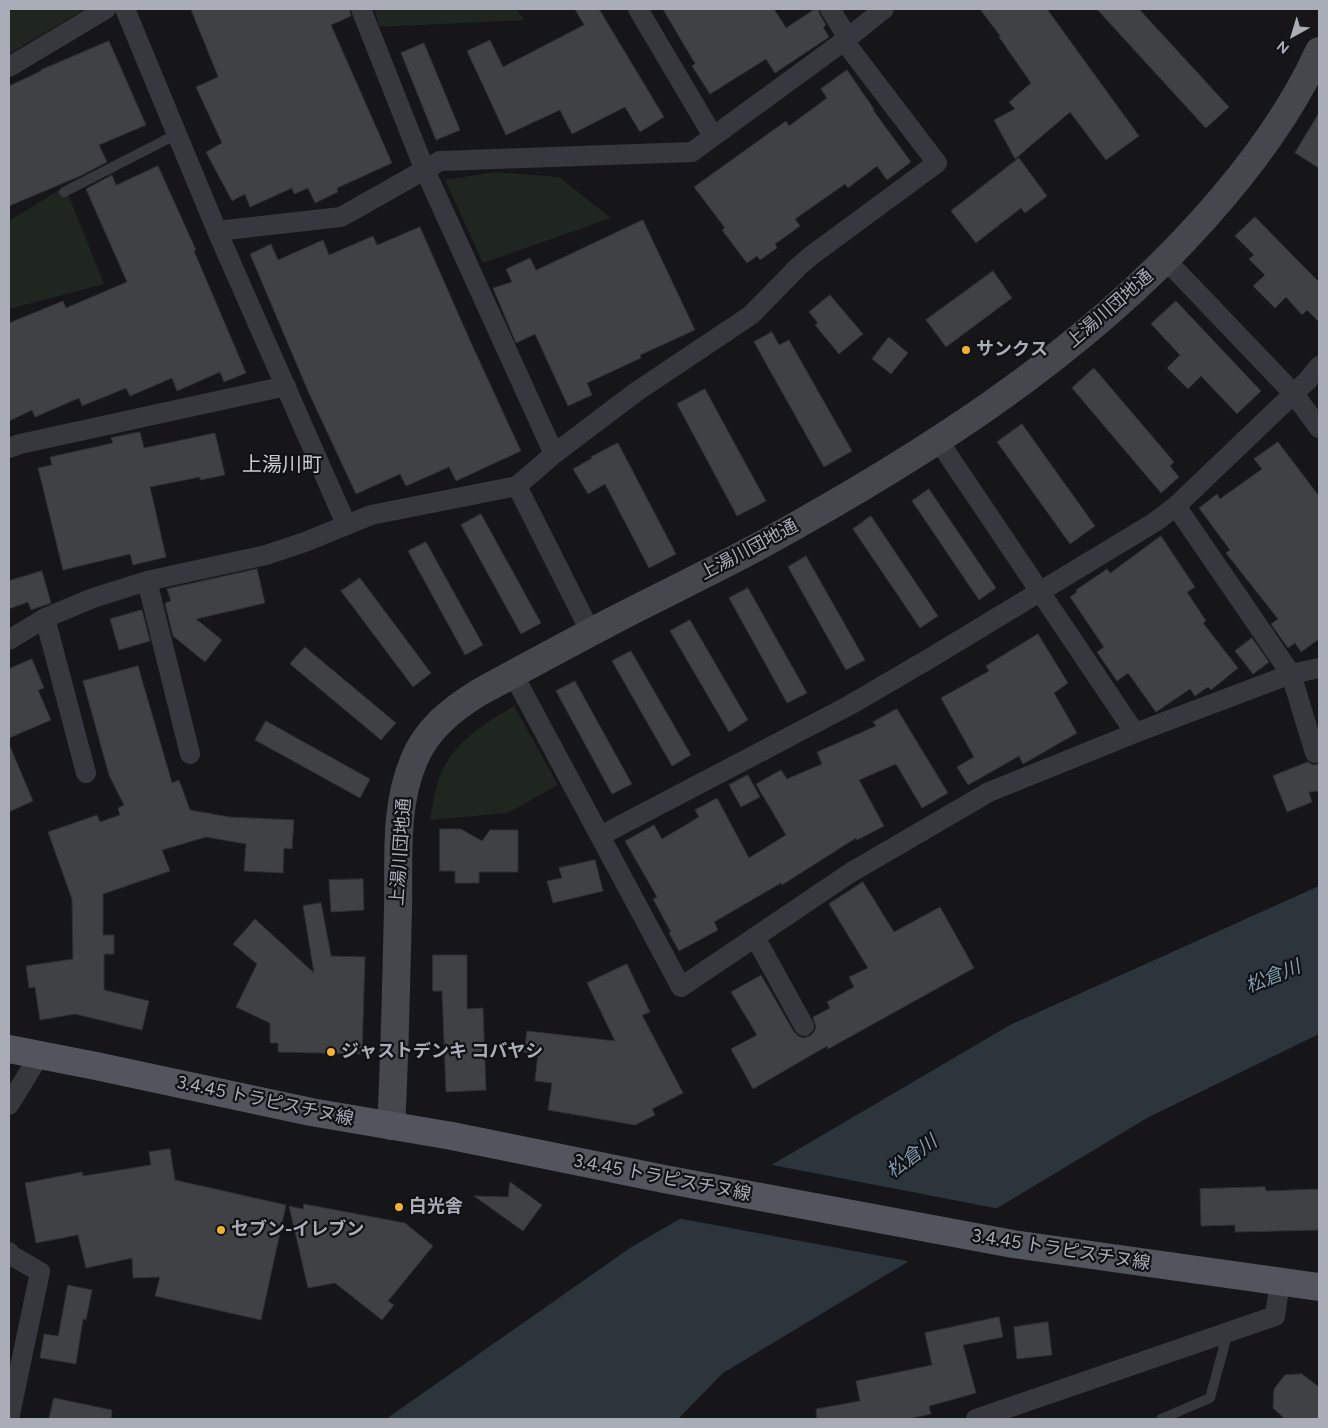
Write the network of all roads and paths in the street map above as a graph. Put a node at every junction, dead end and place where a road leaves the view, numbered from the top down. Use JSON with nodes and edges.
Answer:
{"nodes":[{"id":1,"x":106,"y":9,"type":"edge"},
{"id":2,"x":125,"y":9,"type":"edge"},
{"id":3,"x":361,"y":9,"type":"edge"},
{"id":4,"x":638,"y":9,"type":"edge"},
{"id":5,"x":830,"y":9,"type":"edge"},
{"id":6,"x":884,"y":9,"type":"edge"},
{"id":7,"x":846,"y":40,"type":"junction"},
{"id":8,"x":1319,"y":52,"type":"edge"},
{"id":9,"x":9,"y":67,"type":"edge"},
{"id":10,"x":177,"y":134,"type":"junction"},
{"id":11,"x":713,"y":136,"type":"junction"},
{"id":12,"x":424,"y":168,"type":"junction"},
{"id":13,"x":64,"y":192,"type":"dead end"},
{"id":14,"x":217,"y":231,"type":"junction"},
{"id":15,"x":1166,"y":260,"type":"junction"},
{"id":16,"x":1319,"y":366,"type":"edge"},
{"id":17,"x":286,"y":386,"type":"junction"},
{"id":18,"x":1294,"y":394,"type":"junction"},
{"id":19,"x":1319,"y":428,"type":"edge"},
{"id":20,"x":938,"y":440,"type":"junction"},
{"id":21,"x":9,"y":448,"type":"edge"},
{"id":22,"x":554,"y":454,"type":"junction"},
{"id":23,"x":517,"y":486,"type":"junction"},
{"id":24,"x":1176,"y":506,"type":"junction"},
{"id":25,"x":346,"y":524,"type":"junction"},
{"id":26,"x":147,"y":581,"type":"junction"},
{"id":27,"x":1041,"y":592,"type":"junction"},
{"id":28,"x":45,"y":618,"type":"junction"},
{"id":29,"x":591,"y":633,"type":"junction"},
{"id":30,"x":9,"y":640,"type":"edge"},
{"id":31,"x":1319,"y":668,"type":"edge"},
{"id":32,"x":513,"y":674,"type":"junction"},
{"id":33,"x":1291,"y":674,"type":"junction"},
{"id":34,"x":1135,"y":733,"type":"junction"},
{"id":35,"x":1315,"y":752,"type":"dead end"},
{"id":36,"x":190,"y":754,"type":"dead end"},
{"id":37,"x":86,"y":773,"type":"dead end"},
{"id":38,"x":600,"y":836,"type":"junction"},
{"id":39,"x":755,"y":938,"type":"junction"},
{"id":40,"x":804,"y":1026,"type":"dead end"},
{"id":41,"x":9,"y":1050,"type":"edge"},
{"id":42,"x":39,"y":1056,"type":"junction"},
{"id":43,"x":10,"y":1102,"type":"edge"},
{"id":44,"x":390,"y":1126,"type":"junction"},
{"id":45,"x":9,"y":1252,"type":"edge"},
{"id":46,"x":1280,"y":1281,"type":"junction"},
{"id":47,"x":1319,"y":1288,"type":"edge"},
{"id":48,"x":1229,"y":1331,"type":"junction"},
{"id":49,"x":9,"y":1419,"type":"edge"},
{"id":50,"x":976,"y":1419,"type":"edge"},
{"id":51,"x":1161,"y":1419,"type":"edge"}],
"edges":[{"from":1,"to":9,"type":"street"},
{"from":2,"to":10,"type":"street"},
{"from":3,"to":12,"type":"street"},
{"from":4,"to":11,"type":"street"},
{"from":5,"to":7,"type":"street"},
{"from":6,"to":7,"type":"street"},
{"from":7,"to":11,"type":"street"},
{"from":7,"to":22,"type":"street"},
{"from":8,"to":15,"type":"street","name":"上湯川団地通"},
{"from":10,"to":13,"type":"lane"},
{"from":10,"to":14,"type":"street"},
{"from":11,"to":12,"type":"street"},
{"from":12,"to":14,"type":"street"},
{"from":12,"to":22,"type":"street"},
{"from":14,"to":17,"type":"street"},
{"from":15,"to":18,"type":"street"},
{"from":15,"to":20,"type":"street","name":"上湯川団地通"},
{"from":16,"to":18,"type":"street"},
{"from":17,"to":21,"type":"street"},
{"from":17,"to":25,"type":"street"},
{"from":18,"to":19,"type":"street"},
{"from":18,"to":24,"type":"street"},
{"from":20,"to":27,"type":"street"},
{"from":20,"to":29,"type":"street","name":"上湯川団地通"},
{"from":22,"to":23,"type":"street"},
{"from":23,"to":25,"type":"street"},
{"from":23,"to":29,"type":"street"},
{"from":24,"to":27,"type":"street"},
{"from":24,"to":33,"type":"street"},
{"from":25,"to":26,"type":"street"},
{"from":26,"to":28,"type":"street"},
{"from":26,"to":36,"type":"street"},
{"from":27,"to":34,"type":"street"},
{"from":27,"to":38,"type":"street"},
{"from":28,"to":30,"type":"street"},
{"from":28,"to":37,"type":"street"},
{"from":29,"to":32,"type":"street","name":"上湯川団地通"},
{"from":31,"to":33,"type":"street"},
{"from":32,"to":38,"type":"street"},
{"from":32,"to":44,"type":"street","name":"上湯川団地通"},
{"from":33,"to":34,"type":"street"},
{"from":33,"to":35,"type":"street"},
{"from":34,"to":39,"type":"street"},
{"from":38,"to":39,"type":"street"},
{"from":39,"to":40,"type":"street"},
{"from":41,"to":42,"type":"main road","name":"3.4.45 トラピスチヌ線"},
{"from":42,"to":43,"type":"street"},
{"from":42,"to":44,"type":"main road","name":"3.4.45 トラピスチヌ線"},
{"from":44,"to":46,"type":"main road","name":"3.4.45 トラピスチヌ線"},
{"from":45,"to":49,"type":"street"},
{"from":46,"to":47,"type":"main road","name":"3.4.45 トラピスチヌ線"},
{"from":46,"to":48,"type":"street"},
{"from":48,"to":50,"type":"street"},
{"from":48,"to":51,"type":"lane"}]}
